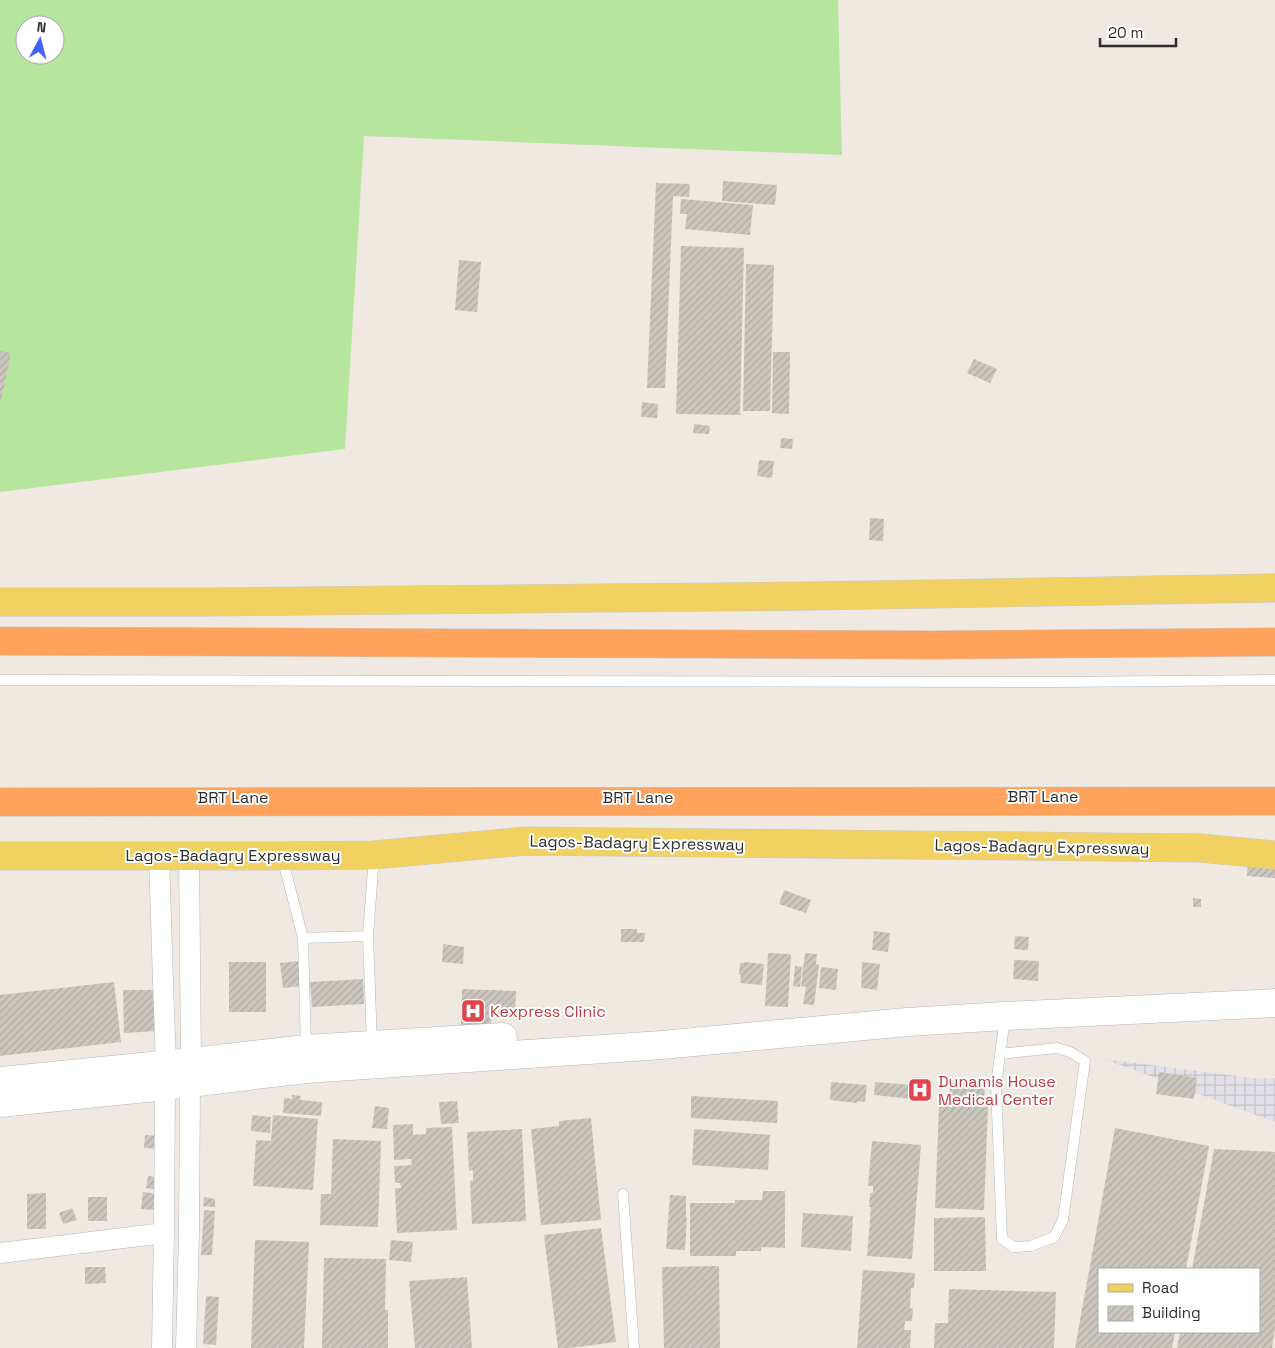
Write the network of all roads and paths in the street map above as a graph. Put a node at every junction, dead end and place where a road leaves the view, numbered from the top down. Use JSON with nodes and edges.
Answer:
{"nodes":[{"id":1,"x":1275,"y":588,"type":"edge"},
{"id":2,"x":0,"y":602,"type":"edge"},
{"id":3,"x":1275,"y":629,"type":"edge"},
{"id":4,"x":0,"y":640,"type":"edge"},
{"id":5,"x":1275,"y":642,"type":"edge"},
{"id":6,"x":934,"y":645,"type":"junction"},
{"id":7,"x":0,"y":680,"type":"edge"},
{"id":8,"x":1275,"y":680,"type":"edge"},
{"id":9,"x":1275,"y":794,"type":"edge"},
{"id":10,"x":0,"y":797,"type":"edge"},
{"id":11,"x":1275,"y":801,"type":"edge"},
{"id":12,"x":0,"y":802,"type":"edge"},
{"id":13,"x":991,"y":802,"type":"junction"},
{"id":14,"x":1275,"y":818,"type":"edge"},
{"id":15,"x":374,"y":855,"type":"junction"},
{"id":16,"x":1275,"y":855,"type":"edge"},
{"id":17,"x":0,"y":856,"type":"edge"},
{"id":18,"x":159,"y":856,"type":"junction"},
{"id":19,"x":189,"y":856,"type":"junction"},
{"id":20,"x":282,"y":856,"type":"junction"},
{"id":21,"x":368,"y":936,"type":"junction"},
{"id":22,"x":303,"y":938,"type":"junction"},
{"id":23,"x":1275,"y":985,"type":"edge"},
{"id":24,"x":1275,"y":1003,"type":"edge"},
{"id":25,"x":1005,"y":1016,"type":"junction"},
{"id":26,"x":372,"y":1044,"type":"junction"},
{"id":27,"x":306,"y":1049,"type":"junction"},
{"id":28,"x":1000,"y":1054,"type":"junction"},
{"id":29,"x":178,"y":1074,"type":"junction"},
{"id":30,"x":0,"y":1081,"type":"edge"},
{"id":31,"x":0,"y":1103,"type":"edge"},
{"id":32,"x":622,"y":1194,"type":"dead end"},
{"id":33,"x":164,"y":1234,"type":"junction"},
{"id":34,"x":0,"y":1253,"type":"edge"},
{"id":35,"x":162,"y":1348,"type":"edge"},
{"id":36,"x":186,"y":1348,"type":"edge"},
{"id":37,"x":634,"y":1348,"type":"edge"}],
"edges":[{"from":1,"to":2,"type":"main road"},
{"from":3,"to":6,"type":"highway"},
{"from":4,"to":6,"type":"highway"},
{"from":5,"to":6,"type":"highway"},
{"from":7,"to":8,"type":"lane"},
{"from":9,"to":10,"type":"lane","name":"BRT Lane"},
{"from":11,"to":13,"type":"highway"},
{"from":12,"to":13,"type":"highway"},
{"from":13,"to":14,"type":"highway"},
{"from":15,"to":16,"type":"main road","name":"Lagos-Badagry Expressway"},
{"from":15,"to":20,"type":"main road","name":"Lagos-Badagry Expressway"},
{"from":15,"to":21,"type":"lane"},
{"from":17,"to":18,"type":"main road","name":"Lagos-Badagry Expressway"},
{"from":18,"to":19,"type":"main road","name":"Lagos-Badagry Expressway"},
{"from":18,"to":29,"type":"street"},
{"from":19,"to":20,"type":"main road","name":"Lagos-Badagry Expressway"},
{"from":19,"to":29,"type":"street"},
{"from":20,"to":22,"type":"lane"},
{"from":21,"to":22,"type":"lane"},
{"from":21,"to":26,"type":"lane"},
{"from":22,"to":27,"type":"lane"},
{"from":23,"to":26,"type":"main road"},
{"from":24,"to":25,"type":"main road"},
{"from":25,"to":28,"type":"lane"},
{"from":25,"to":29,"type":"main road"},
{"from":26,"to":27,"type":"main road"},
{"from":27,"to":29,"type":"main road"},
{"from":28,"to":28,"type":"lane"},
{"from":29,"to":30,"type":"main road"},
{"from":29,"to":31,"type":"main road"},
{"from":29,"to":33,"type":"street"},
{"from":29,"to":36,"type":"street"},
{"from":32,"to":37,"type":"lane"},
{"from":33,"to":34,"type":"street"},
{"from":33,"to":35,"type":"street"}]}
